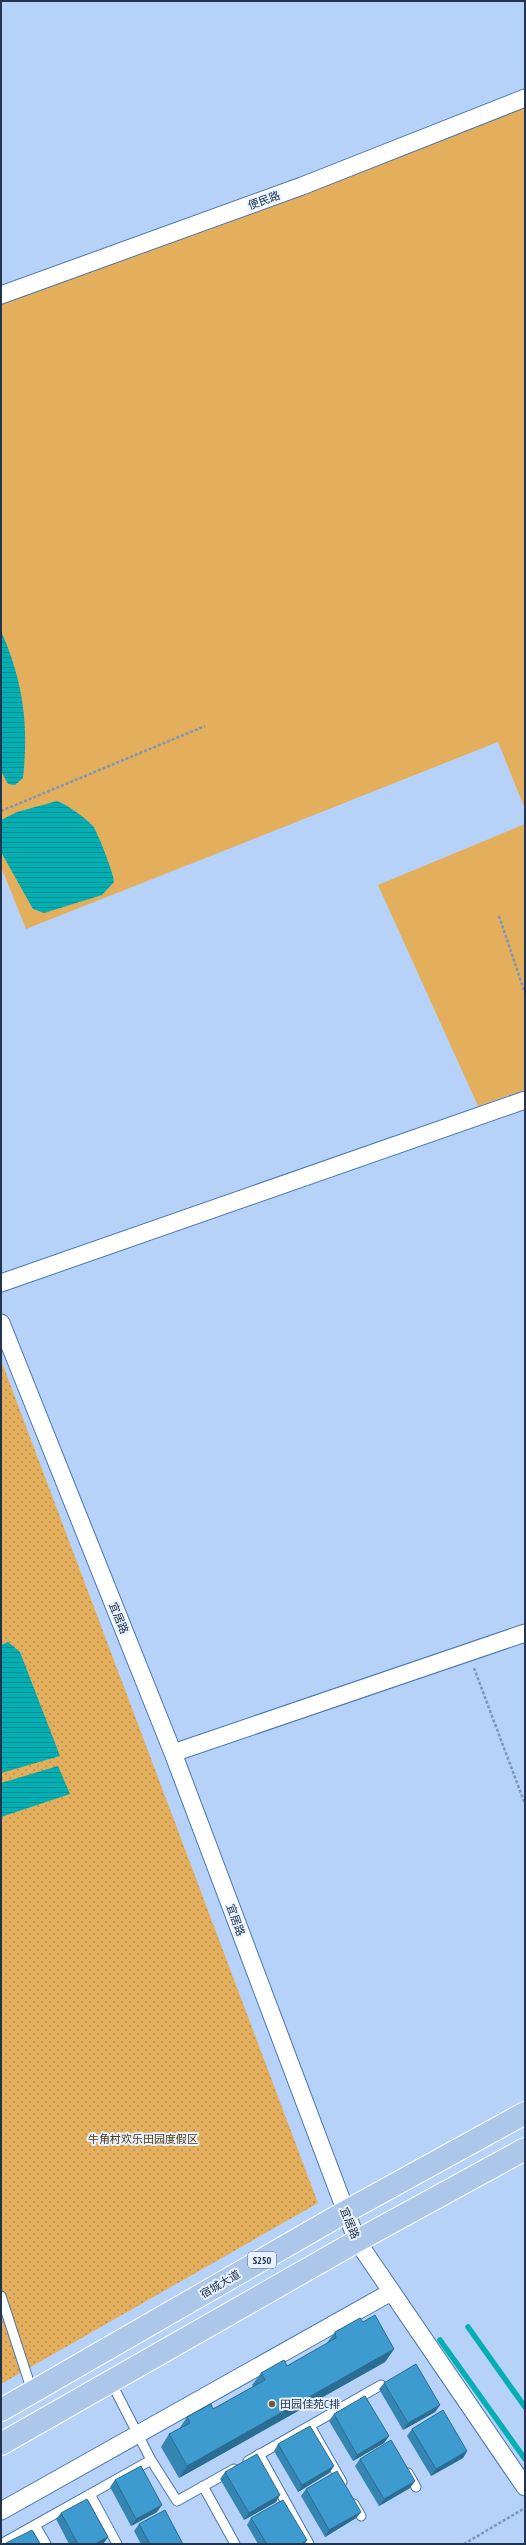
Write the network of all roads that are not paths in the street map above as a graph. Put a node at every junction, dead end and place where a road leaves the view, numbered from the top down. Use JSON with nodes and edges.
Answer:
{"nodes":[{"id":1,"x":525,"y":98,"type":"edge"},
{"id":2,"x":1,"y":295,"type":"edge"},
{"id":3,"x":525,"y":1100,"type":"edge"},
{"id":4,"x":1,"y":1283,"type":"edge"},
{"id":5,"x":1,"y":1323,"type":"edge"},
{"id":6,"x":525,"y":1633,"type":"edge"},
{"id":7,"x":173,"y":1753,"type":"junction"},
{"id":8,"x":525,"y":2113,"type":"edge"},
{"id":9,"x":525,"y":2149,"type":"edge"},
{"id":10,"x":345,"y":2212,"type":"junction"},
{"id":11,"x":357,"y":2241,"type":"junction"},
{"id":12,"x":391,"y":2292,"type":"junction"},
{"id":13,"x":1,"y":2296,"type":"edge"},
{"id":14,"x":111,"y":2382,"type":"junction"},
{"id":15,"x":381,"y":2385,"type":"dead end"},
{"id":16,"x":33,"y":2392,"type":"junction"},
{"id":17,"x":1,"y":2410,"type":"edge"},
{"id":18,"x":310,"y":2426,"type":"junction"},
{"id":19,"x":138,"y":2434,"type":"junction"},
{"id":20,"x":1,"y":2444,"type":"edge"},
{"id":21,"x":259,"y":2454,"type":"junction"},
{"id":22,"x":151,"y":2460,"type":"junction"},
{"id":23,"x":405,"y":2467,"type":"edge"},
{"id":24,"x":203,"y":2486,"type":"junction"},
{"id":25,"x":416,"y":2486,"type":"edge"},
{"id":26,"x":525,"y":2487,"type":"edge"},
{"id":27,"x":90,"y":2494,"type":"junction"},
{"id":28,"x":1,"y":2510,"type":"edge"},
{"id":29,"x":361,"y":2516,"type":"edge"},
{"id":30,"x":35,"y":2525,"type":"junction"},
{"id":31,"x":1,"y":2544,"type":"edge"},
{"id":32,"x":46,"y":2544,"type":"edge"},
{"id":33,"x":117,"y":2544,"type":"edge"},
{"id":34,"x":235,"y":2544,"type":"edge"},
{"id":35,"x":309,"y":2544,"type":"edge"}],
"edges":[{"from":1,"to":2,"type":"street","name":"便民路"},
{"from":3,"to":4,"type":"street"},
{"from":5,"to":7,"type":"street","name":"宜居路"},
{"from":6,"to":7,"type":"street"},
{"from":7,"to":10,"type":"street","name":"宜居路"},
{"from":8,"to":10,"type":"main road","name":"宿城大道","number":"S250"},
{"from":9,"to":11,"type":"main road"},
{"from":10,"to":11,"type":"street","name":"宜居路"},
{"from":10,"to":16,"type":"main road","name":"宿城大道","number":"S250"},
{"from":11,"to":12,"type":"street","name":"宜居路"},
{"from":11,"to":14,"type":"main road"},
{"from":12,"to":19,"type":"street"},
{"from":12,"to":26,"type":"street","name":"宜居路"},
{"from":13,"to":16,"type":"lane"},
{"from":14,"to":19,"type":"lane"},
{"from":14,"to":20,"type":"main road"},
{"from":15,"to":18,"type":"lane"},
{"from":16,"to":17,"type":"main road","name":"宿城大道","number":"S250"},
{"from":18,"to":21,"type":"lane"},
{"from":18,"to":29,"type":"lane"},
{"from":19,"to":22,"type":"lane"},
{"from":19,"to":28,"type":"street"},
{"from":21,"to":24,"type":"lane"},
{"from":21,"to":35,"type":"lane"},
{"from":22,"to":24,"type":"lane"},
{"from":22,"to":27,"type":"lane"},
{"from":23,"to":25,"type":"lane"},
{"from":24,"to":34,"type":"lane"},
{"from":27,"to":30,"type":"lane"},
{"from":27,"to":33,"type":"lane"},
{"from":30,"to":31,"type":"lane"},
{"from":30,"to":32,"type":"lane"}]}
